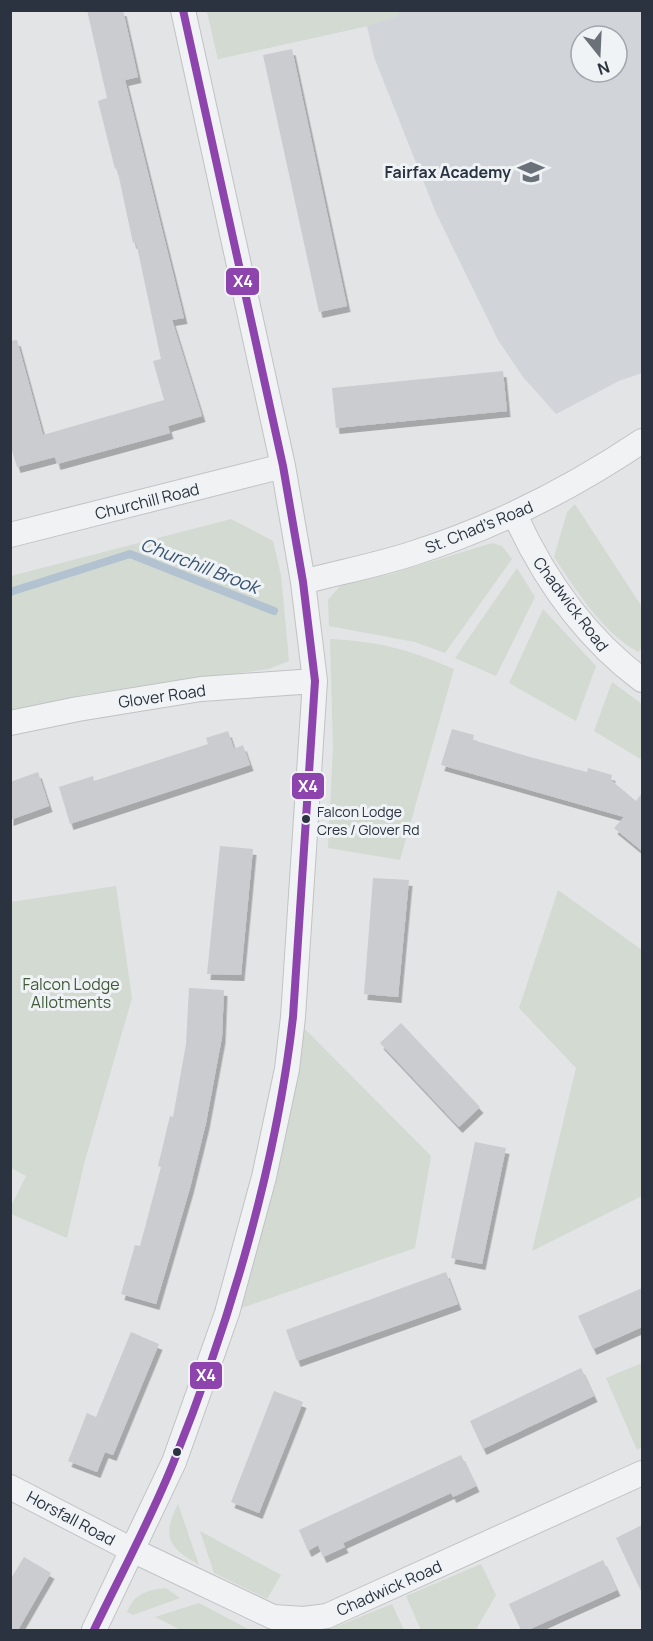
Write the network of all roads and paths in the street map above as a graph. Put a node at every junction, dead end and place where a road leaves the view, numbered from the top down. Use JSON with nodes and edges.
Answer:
{"nodes":[{"id":1,"x":183,"y":10,"type":"edge"},
{"id":2,"x":642,"y":441,"type":"edge"},
{"id":3,"x":283,"y":466,"type":"junction"},
{"id":4,"x":515,"y":515,"type":"junction"},
{"id":5,"x":10,"y":535,"type":"edge"},
{"id":6,"x":303,"y":582,"type":"junction"},
{"id":7,"x":642,"y":680,"type":"edge"},
{"id":8,"x":315,"y":681,"type":"junction"},
{"id":9,"x":10,"y":723,"type":"edge"},
{"id":10,"x":642,"y":1473,"type":"edge"},
{"id":11,"x":10,"y":1487,"type":"edge"},
{"id":12,"x":132,"y":1550,"type":"junction"},
{"id":13,"x":93,"y":1630,"type":"edge"}],
"edges":[{"from":1,"to":3,"type":"street"},
{"from":2,"to":4,"type":"street","name":"St. Chad's Road"},
{"from":3,"to":5,"type":"street","name":"Churchill Road"},
{"from":3,"to":6,"type":"street"},
{"from":4,"to":6,"type":"street","name":"St. Chad's Road"},
{"from":4,"to":7,"type":"street","name":"Chadwick Road"},
{"from":6,"to":8,"type":"street"},
{"from":8,"to":9,"type":"street","name":"Glover Road"},
{"from":8,"to":12,"type":"street"},
{"from":10,"to":12,"type":"street","name":"Chadwick Road"},
{"from":11,"to":12,"type":"street","name":"Horsfall Road"},
{"from":12,"to":13,"type":"street"}]}
